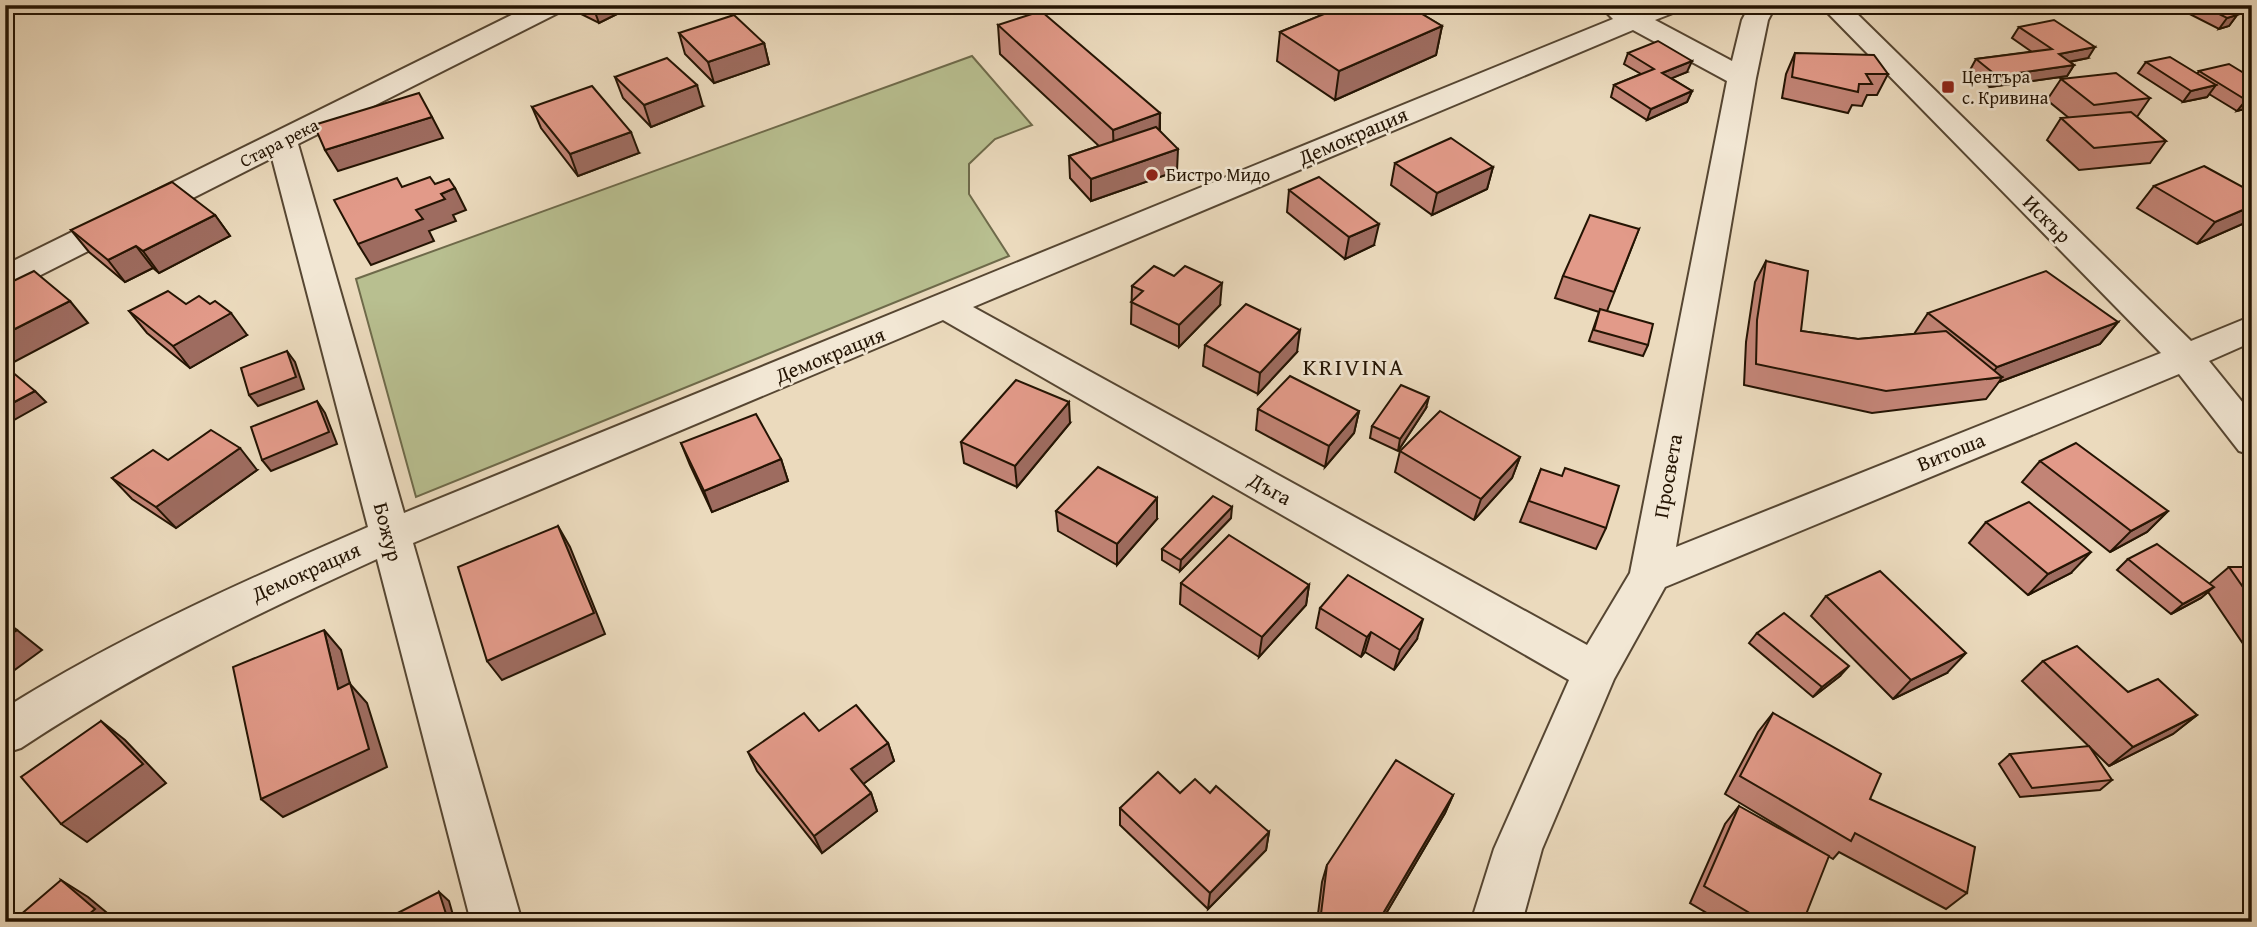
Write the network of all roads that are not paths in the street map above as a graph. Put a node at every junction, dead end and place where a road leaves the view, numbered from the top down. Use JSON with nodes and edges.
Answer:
{"nodes":[{"id":1,"x":552,"y":5,"type":"edge"},
{"id":2,"x":1669,"y":5,"type":"edge"},
{"id":3,"x":1763,"y":5,"type":"edge"},
{"id":4,"x":1833,"y":5,"type":"edge"},
{"id":5,"x":1620,"y":12,"type":"edge"},
{"id":6,"x":1742,"y":78,"type":"junction"},
{"id":7,"x":282,"y":141,"type":"junction"},
{"id":8,"x":5,"y":279,"type":"edge"},
{"id":9,"x":946,"y":307,"type":"junction"},
{"id":10,"x":2252,"y":328,"type":"edge"},
{"id":11,"x":2186,"y":357,"type":"junction"},
{"id":12,"x":2252,"y":441,"type":"edge"},
{"id":13,"x":389,"y":536,"type":"junction"},
{"id":14,"x":1650,"y":575,"type":"junction"},
{"id":15,"x":1595,"y":672,"type":"junction"},
{"id":16,"x":5,"y":733,"type":"edge"},
{"id":17,"x":496,"y":922,"type":"edge"},
{"id":18,"x":1496,"y":922,"type":"edge"}],
"edges":[{"from":1,"to":7,"type":"street","name":"Стара река"},
{"from":2,"to":5,"type":"street","name":"Демокрация"},
{"from":3,"to":6,"type":"street","name":"Просвета"},
{"from":4,"to":11,"type":"street","name":"Искър"},
{"from":5,"to":6,"type":"street"},
{"from":5,"to":9,"type":"street","name":"Демокрация"},
{"from":6,"to":14,"type":"street","name":"Просвета"},
{"from":7,"to":8,"type":"street","name":"Стара река"},
{"from":7,"to":13,"type":"street","name":"Божур"},
{"from":9,"to":13,"type":"street","name":"Демокрация"},
{"from":9,"to":15,"type":"street","name":"Дъга"},
{"from":10,"to":11,"type":"street","name":"Витоша"},
{"from":11,"to":12,"type":"street","name":"Искър"},
{"from":11,"to":14,"type":"street","name":"Витоша"},
{"from":13,"to":16,"type":"street","name":"Демокрация"},
{"from":13,"to":17,"type":"street","name":"Божур"},
{"from":14,"to":15,"type":"street","name":"Просвета"},
{"from":15,"to":18,"type":"street","name":"Просвета"}]}
